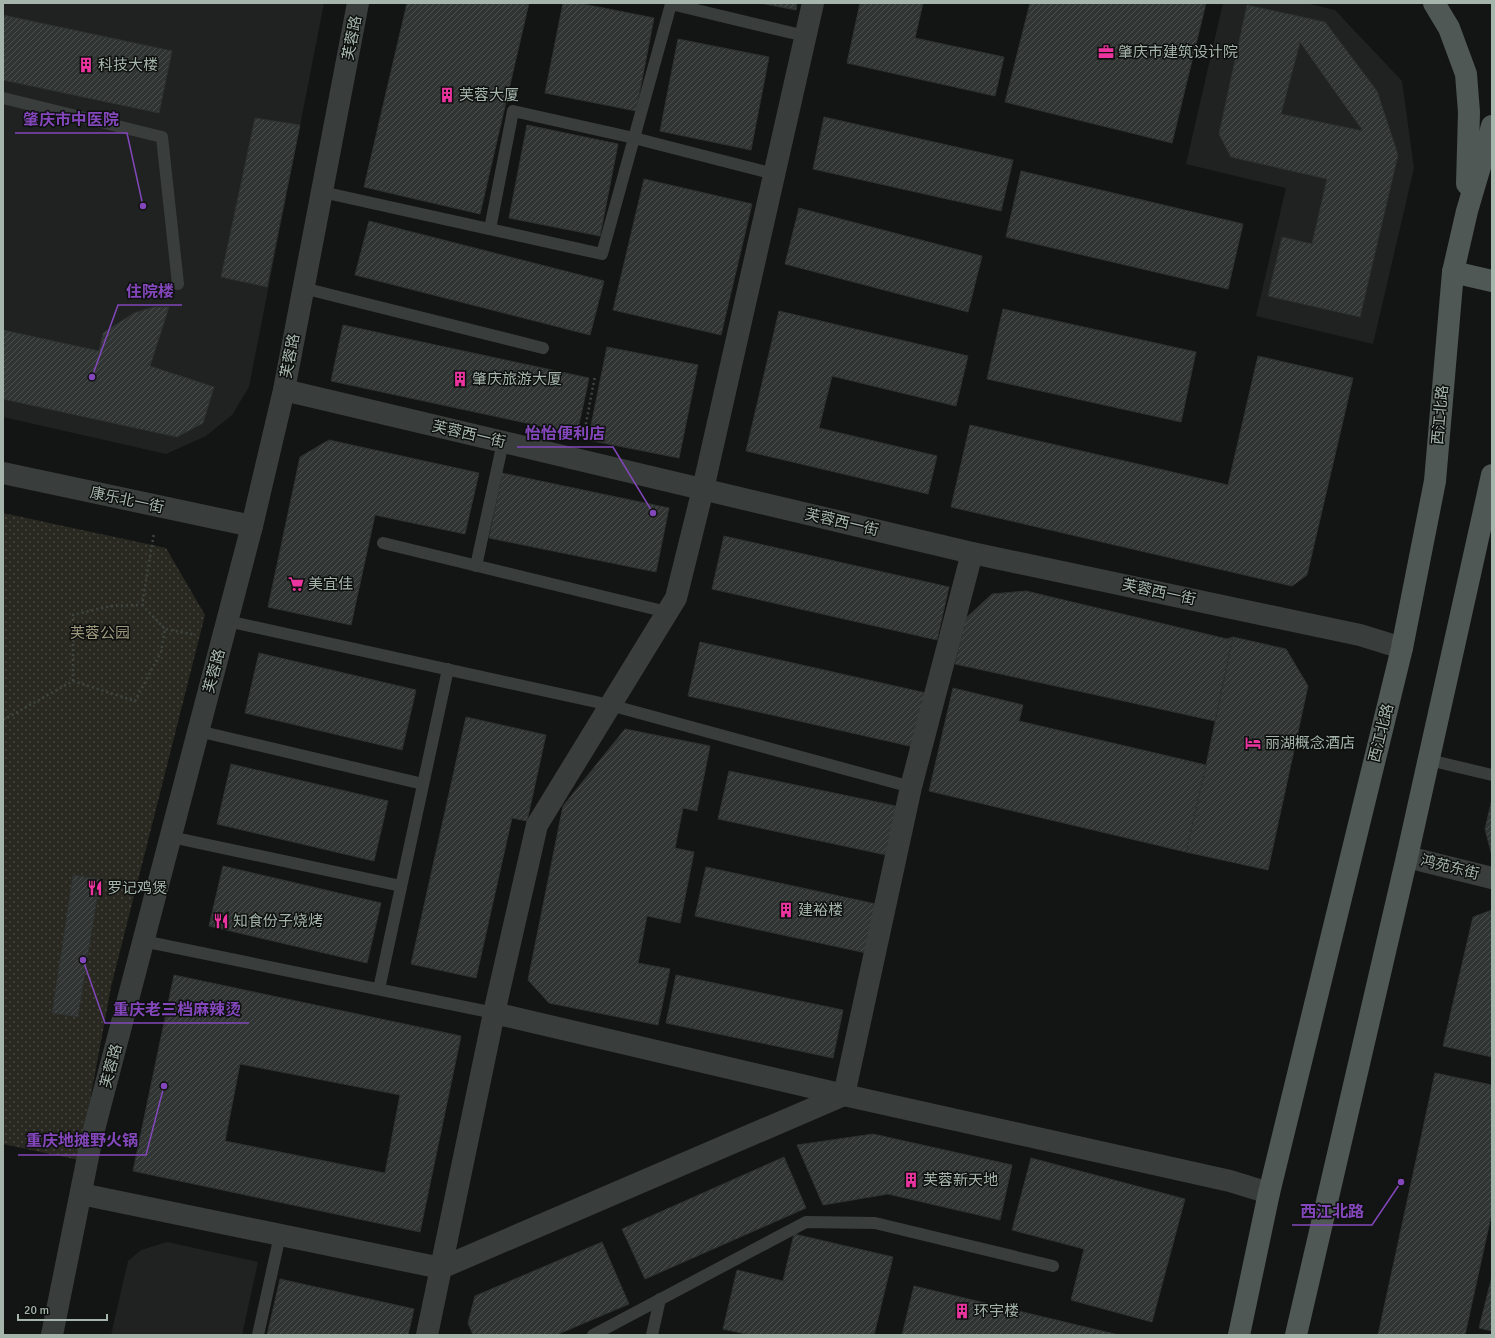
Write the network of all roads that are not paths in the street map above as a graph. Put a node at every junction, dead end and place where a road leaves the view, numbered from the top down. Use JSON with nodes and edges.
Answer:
{"nodes":[{"id":1,"x":358,"y":3,"type":"edge"},
{"id":2,"x":813,"y":3,"type":"edge"},
{"id":3,"x":1434,"y":3,"type":"edge"},
{"id":4,"x":805,"y":36,"type":"junction"},
{"id":5,"x":3,"y":98,"type":"edge"},
{"id":6,"x":1492,"y":126,"type":"edge"},
{"id":7,"x":634,"y":138,"type":"junction"},
{"id":8,"x":774,"y":174,"type":"junction"},
{"id":9,"x":322,"y":192,"type":"junction"},
{"id":10,"x":1467,"y":211,"type":"junction"},
{"id":11,"x":490,"y":229,"type":"junction"},
{"id":12,"x":1453,"y":272,"type":"junction"},
{"id":13,"x":1492,"y":281,"type":"edge"},
{"id":14,"x":178,"y":284,"type":"dead end"},
{"id":15,"x":303,"y":288,"type":"junction"},
{"id":16,"x":543,"y":348,"type":"dead end"},
{"id":17,"x":284,"y":390,"type":"junction"},
{"id":18,"x":503,"y":442,"type":"junction"},
{"id":19,"x":3,"y":473,"type":"edge"},
{"id":20,"x":1492,"y":475,"type":"edge"},
{"id":21,"x":1492,"y":479,"type":"edge"},
{"id":22,"x":703,"y":489,"type":"junction"},
{"id":23,"x":252,"y":526,"type":"junction"},
{"id":24,"x":383,"y":544,"type":"dead end"},
{"id":25,"x":972,"y":553,"type":"junction"},
{"id":26,"x":476,"y":566,"type":"junction"},
{"id":27,"x":667,"y":612,"type":"junction"},
{"id":28,"x":224,"y":631,"type":"junction"},
{"id":29,"x":1402,"y":648,"type":"junction"},
{"id":30,"x":448,"y":669,"type":"junction"},
{"id":31,"x":610,"y":705,"type":"junction"},
{"id":32,"x":198,"y":731,"type":"junction"},
{"id":33,"x":1429,"y":760,"type":"junction"},
{"id":34,"x":1492,"y":775,"type":"edge"},
{"id":35,"x":423,"y":784,"type":"junction"},
{"id":36,"x":911,"y":787,"type":"junction"},
{"id":37,"x":171,"y":837,"type":"junction"},
{"id":38,"x":1407,"y":857,"type":"junction"},
{"id":39,"x":1492,"y":878,"type":"edge"},
{"id":40,"x":401,"y":886,"type":"junction"},
{"id":41,"x":144,"y":941,"type":"junction"},
{"id":42,"x":379,"y":989,"type":"junction"},
{"id":43,"x":494,"y":1013,"type":"junction"},
{"id":44,"x":844,"y":1095,"type":"junction"},
{"id":45,"x":1269,"y":1193,"type":"junction"},
{"id":46,"x":81,"y":1194,"type":"junction"},
{"id":47,"x":280,"y":1234,"type":"junction"},
{"id":48,"x":1053,"y":1266,"type":"dead end"},
{"id":49,"x":441,"y":1268,"type":"junction"},
{"id":50,"x":660,"y":1299,"type":"junction"},
{"id":51,"x":52,"y":1335,"type":"edge"},
{"id":52,"x":258,"y":1335,"type":"edge"},
{"id":53,"x":427,"y":1335,"type":"edge"},
{"id":54,"x":593,"y":1335,"type":"edge"},
{"id":55,"x":652,"y":1335,"type":"edge"},
{"id":56,"x":1239,"y":1335,"type":"edge"},
{"id":57,"x":1296,"y":1335,"type":"edge"}],
"edges":[{"from":1,"to":9,"type":"street","name":"芙蓉路"},
{"from":2,"to":4,"type":"street"},
{"from":3,"to":10,"type":"main road"},
{"from":4,"to":7,"type":"lane"},
{"from":4,"to":8,"type":"street"},
{"from":5,"to":14,"type":"lane"},
{"from":6,"to":10,"type":"main road","name":"西江北路"},
{"from":7,"to":8,"type":"lane"},
{"from":7,"to":11,"type":"lane"},
{"from":7,"to":11,"type":"lane"},
{"from":8,"to":22,"type":"street"},
{"from":9,"to":11,"type":"lane"},
{"from":9,"to":15,"type":"street","name":"芙蓉路"},
{"from":10,"to":12,"type":"main road","name":"西江北路"},
{"from":12,"to":13,"type":"main road"},
{"from":12,"to":29,"type":"main road","name":"西江北路"},
{"from":15,"to":16,"type":"lane"},
{"from":15,"to":17,"type":"street","name":"芙蓉路"},
{"from":17,"to":18,"type":"street","name":"芙蓉西一街"},
{"from":17,"to":23,"type":"street","name":"芙蓉路"},
{"from":18,"to":22,"type":"street","name":"芙蓉西一街"},
{"from":18,"to":26,"type":"lane"},
{"from":19,"to":23,"type":"street","name":"康乐北一街"},
{"from":20,"to":21,"type":"main road"},
{"from":21,"to":33,"type":"main road"},
{"from":22,"to":25,"type":"street","name":"芙蓉西一街"},
{"from":22,"to":27,"type":"street"},
{"from":23,"to":28,"type":"street","name":"芙蓉路"},
{"from":24,"to":26,"type":"lane"},
{"from":25,"to":29,"type":"street","name":"芙蓉西一街"},
{"from":25,"to":36,"type":"street"},
{"from":26,"to":27,"type":"lane"},
{"from":27,"to":31,"type":"street"},
{"from":28,"to":30,"type":"lane"},
{"from":28,"to":32,"type":"street","name":"芙蓉路"},
{"from":29,"to":45,"type":"main road","name":"西江北路"},
{"from":30,"to":31,"type":"lane"},
{"from":30,"to":35,"type":"lane"},
{"from":31,"to":36,"type":"lane"},
{"from":31,"to":43,"type":"street"},
{"from":32,"to":35,"type":"lane"},
{"from":32,"to":37,"type":"street","name":"芙蓉路"},
{"from":33,"to":34,"type":"lane"},
{"from":33,"to":38,"type":"main road"},
{"from":35,"to":40,"type":"lane"},
{"from":36,"to":44,"type":"street"},
{"from":37,"to":40,"type":"lane"},
{"from":37,"to":41,"type":"street","name":"芙蓉路"},
{"from":38,"to":39,"type":"street","name":"鸿苑东街"},
{"from":38,"to":57,"type":"main road"},
{"from":40,"to":42,"type":"lane"},
{"from":41,"to":42,"type":"lane"},
{"from":41,"to":46,"type":"street","name":"芙蓉路"},
{"from":42,"to":43,"type":"lane"},
{"from":43,"to":44,"type":"street"},
{"from":43,"to":49,"type":"street"},
{"from":44,"to":45,"type":"street"},
{"from":44,"to":49,"type":"street"},
{"from":45,"to":56,"type":"main road","name":"西江北路"},
{"from":46,"to":47,"type":"street"},
{"from":46,"to":51,"type":"street","name":"芙蓉路"},
{"from":47,"to":49,"type":"street"},
{"from":47,"to":52,"type":"lane"},
{"from":48,"to":50,"type":"lane"},
{"from":49,"to":53,"type":"street"},
{"from":50,"to":54,"type":"lane"},
{"from":50,"to":55,"type":"lane"}]}
